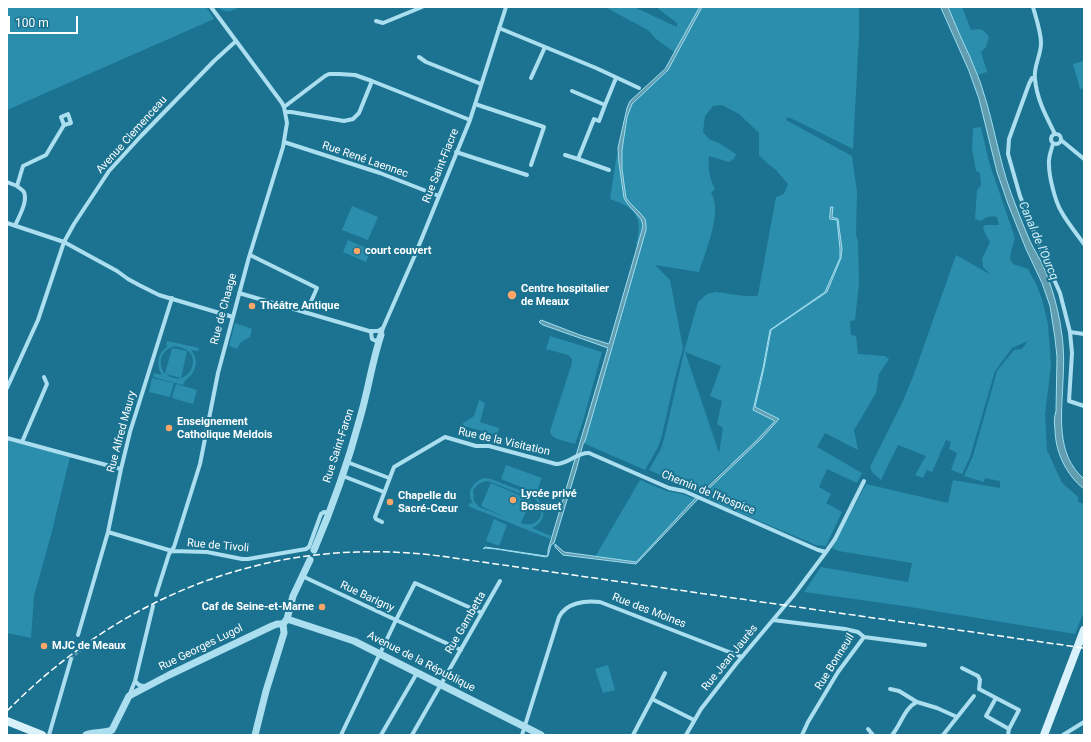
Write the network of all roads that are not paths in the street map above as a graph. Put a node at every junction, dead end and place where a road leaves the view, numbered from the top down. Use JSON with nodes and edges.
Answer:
{"nodes":[{"id":1,"x":211,"y":7,"type":"edge"},
{"id":2,"x":422,"y":7,"type":"edge"},
{"id":3,"x":506,"y":7,"type":"edge"},
{"id":4,"x":1033,"y":7,"type":"edge"},
{"id":5,"x":376,"y":21,"type":"dead end"},
{"id":6,"x":499,"y":28,"type":"junction"},
{"id":7,"x":236,"y":41,"type":"junction"},
{"id":8,"x":545,"y":46,"type":"junction"},
{"id":9,"x":419,"y":57,"type":"dead end"},
{"id":10,"x":531,"y":78,"type":"dead end"},
{"id":11,"x":616,"y":78,"type":"junction"},
{"id":12,"x":1034,"y":78,"type":"junction"},
{"id":13,"x":372,"y":81,"type":"junction"},
{"id":14,"x":481,"y":84,"type":"junction"},
{"id":15,"x":639,"y":88,"type":"dead end"},
{"id":16,"x":572,"y":91,"type":"dead end"},
{"id":17,"x":475,"y":104,"type":"junction"},
{"id":18,"x":605,"y":105,"type":"junction"},
{"id":19,"x":284,"y":106,"type":"junction"},
{"id":20,"x":286,"y":112,"type":"junction"},
{"id":21,"x":470,"y":120,"type":"junction"},
{"id":22,"x":64,"y":126,"type":"dead end"},
{"id":23,"x":1055,"y":134,"type":"junction"},
{"id":24,"x":1061,"y":140,"type":"junction"},
{"id":25,"x":284,"y":142,"type":"junction"},
{"id":26,"x":1053,"y":144,"type":"junction"},
{"id":27,"x":456,"y":152,"type":"junction"},
{"id":28,"x":565,"y":155,"type":"dead end"},
{"id":29,"x":578,"y":159,"type":"junction"},
{"id":30,"x":1084,"y":159,"type":"edge"},
{"id":31,"x":531,"y":165,"type":"dead end"},
{"id":32,"x":609,"y":170,"type":"dead end"},
{"id":33,"x":527,"y":175,"type":"dead end"},
{"id":34,"x":7,"y":182,"type":"edge"},
{"id":35,"x":17,"y":186,"type":"junction"},
{"id":36,"x":439,"y":196,"type":"junction"},
{"id":37,"x":7,"y":223,"type":"edge"},
{"id":38,"x":15,"y":226,"type":"junction"},
{"id":39,"x":64,"y":242,"type":"junction"},
{"id":40,"x":1084,"y":244,"type":"edge"},
{"id":41,"x":250,"y":255,"type":"junction"},
{"id":42,"x":239,"y":294,"type":"junction"},
{"id":43,"x":172,"y":298,"type":"junction"},
{"id":44,"x":306,"y":313,"type":"junction"},
{"id":45,"x":233,"y":317,"type":"junction"},
{"id":46,"x":366,"y":330,"type":"junction"},
{"id":47,"x":1070,"y":332,"type":"junction"},
{"id":48,"x":1084,"y":334,"type":"edge"},
{"id":49,"x":377,"y":337,"type":"junction"},
{"id":50,"x":44,"y":377,"type":"dead end"},
{"id":51,"x":7,"y":388,"type":"edge"},
{"id":52,"x":1084,"y":406,"type":"edge"},
{"id":53,"x":7,"y":438,"type":"edge"},
{"id":54,"x":22,"y":442,"type":"junction"},
{"id":55,"x":582,"y":454,"type":"joint"},
{"id":56,"x":348,"y":462,"type":"junction"},
{"id":57,"x":121,"y":469,"type":"junction"},
{"id":58,"x":342,"y":476,"type":"junction"},
{"id":59,"x":389,"y":478,"type":"junction"},
{"id":60,"x":864,"y":481,"type":"dead end"},
{"id":61,"x":384,"y":492,"type":"junction"},
{"id":62,"x":329,"y":513,"type":"junction"},
{"id":63,"x":382,"y":522,"type":"dead end"},
{"id":64,"x":108,"y":532,"type":"junction"},
{"id":65,"x":314,"y":550,"type":"dead end"},
{"id":66,"x":172,"y":551,"type":"junction"},
{"id":67,"x":826,"y":552,"type":"junction"},
{"id":68,"x":310,"y":560,"type":"dead end"},
{"id":69,"x":302,"y":576,"type":"junction"},
{"id":70,"x":500,"y":582,"type":"dead end"},
{"id":71,"x":156,"y":595,"type":"dead end"},
{"id":72,"x":153,"y":606,"type":"dead end"},
{"id":73,"x":482,"y":613,"type":"junction"},
{"id":74,"x":396,"y":620,"type":"junction"},
{"id":75,"x":774,"y":620,"type":"junction"},
{"id":76,"x":285,"y":621,"type":"junction"},
{"id":77,"x":1084,"y":630,"type":"edge"},
{"id":78,"x":78,"y":635,"type":"dead end"},
{"id":79,"x":864,"y":637,"type":"junction"},
{"id":80,"x":926,"y":645,"type":"dead end"},
{"id":81,"x":461,"y":650,"type":"junction"},
{"id":82,"x":380,"y":654,"type":"junction"},
{"id":83,"x":742,"y":658,"type":"junction"},
{"id":84,"x":71,"y":659,"type":"tunnel mouth"},
{"id":85,"x":962,"y":668,"type":"dead end"},
{"id":86,"x":417,"y":673,"type":"junction"},
{"id":87,"x":665,"y":673,"type":"dead end"},
{"id":88,"x":135,"y":681,"type":"junction"},
{"id":89,"x":441,"y":685,"type":"junction"},
{"id":90,"x":147,"y":687,"type":"junction"},
{"id":91,"x":890,"y":689,"type":"dead end"},
{"id":92,"x":129,"y":696,"type":"junction"},
{"id":93,"x":974,"y":696,"type":"dead end"},
{"id":94,"x":996,"y":698,"type":"junction"},
{"id":95,"x":652,"y":699,"type":"junction"},
{"id":96,"x":917,"y":702,"type":"junction"},
{"id":97,"x":957,"y":717,"type":"junction"},
{"id":98,"x":7,"y":720,"type":"edge"},
{"id":99,"x":694,"y":720,"type":"junction"},
{"id":100,"x":1084,"y":722,"type":"edge"},
{"id":101,"x":524,"y":727,"type":"junction"},
{"id":102,"x":868,"y":729,"type":"dead end"},
{"id":103,"x":1009,"y":729,"type":"junction"},
{"id":104,"x":42,"y":735,"type":"edge"},
{"id":105,"x":49,"y":735,"type":"edge"},
{"id":106,"x":86,"y":735,"type":"edge"},
{"id":107,"x":256,"y":735,"type":"edge"},
{"id":108,"x":341,"y":735,"type":"edge"},
{"id":109,"x":381,"y":735,"type":"edge"},
{"id":110,"x":412,"y":735,"type":"edge"},
{"id":111,"x":522,"y":735,"type":"edge"},
{"id":112,"x":541,"y":735,"type":"edge"},
{"id":113,"x":633,"y":735,"type":"edge"},
{"id":114,"x":686,"y":735,"type":"edge"},
{"id":115,"x":802,"y":735,"type":"edge"},
{"id":116,"x":873,"y":735,"type":"edge"},
{"id":117,"x":892,"y":735,"type":"edge"},
{"id":118,"x":943,"y":735,"type":"edge"},
{"id":119,"x":1008,"y":735,"type":"edge"},
{"id":120,"x":1044,"y":735,"type":"edge"},
{"id":121,"x":1064,"y":735,"type":"edge"}],
"edges":[{"from":1,"to":7,"type":"street","name":"Rue de Chaage"},
{"from":2,"to":5,"type":"street"},
{"from":3,"to":6,"type":"street","name":"Rue Saint-Fiacre"},
{"from":4,"to":12,"type":"street"},
{"from":6,"to":8,"type":"street"},
{"from":6,"to":14,"type":"street","name":"Rue Saint-Fiacre"},
{"from":7,"to":19,"type":"street","name":"Rue de Chaage"},
{"from":7,"to":39,"type":"street","name":"Avenue Clemenceau"},
{"from":8,"to":10,"type":"street"},
{"from":8,"to":11,"type":"street"},
{"from":9,"to":14,"type":"street"},
{"from":11,"to":15,"type":"street"},
{"from":11,"to":18,"type":"street"},
{"from":12,"to":23,"type":"street"},
{"from":12,"to":47,"type":"street"},
{"from":13,"to":19,"type":"street"},
{"from":13,"to":20,"type":"street"},
{"from":13,"to":21,"type":"street"},
{"from":14,"to":17,"type":"street","name":"Rue Saint-Fiacre"},
{"from":16,"to":18,"type":"street"},
{"from":17,"to":21,"type":"street","name":"Rue Saint-Fiacre"},
{"from":17,"to":31,"type":"street"},
{"from":18,"to":29,"type":"street"},
{"from":19,"to":20,"type":"street","name":"Rue de Chaage"},
{"from":20,"to":25,"type":"street","name":"Rue de Chaage"},
{"from":21,"to":27,"type":"street","name":"Rue Saint-Fiacre"},
{"from":22,"to":35,"type":"street"},
{"from":23,"to":24,"type":"street"},
{"from":23,"to":26,"type":"street"},
{"from":24,"to":26,"type":"street"},
{"from":24,"to":30,"type":"street"},
{"from":25,"to":36,"type":"street","name":"Rue René Laennec"},
{"from":25,"to":41,"type":"street","name":"Rue de Chaage"},
{"from":26,"to":40,"type":"street"},
{"from":27,"to":33,"type":"street"},
{"from":27,"to":36,"type":"street","name":"Rue Saint-Fiacre"},
{"from":28,"to":29,"type":"street"},
{"from":29,"to":32,"type":"street"},
{"from":34,"to":35,"type":"street"},
{"from":35,"to":38,"type":"street"},
{"from":36,"to":49,"type":"street","name":"Rue Saint-Fiacre"},
{"from":37,"to":38,"type":"street"},
{"from":38,"to":39,"type":"street"},
{"from":39,"to":43,"type":"street"},
{"from":39,"to":51,"type":"street","name":"Avenue Clemenceau"},
{"from":41,"to":42,"type":"street","name":"Rue de Chaage"},
{"from":41,"to":44,"type":"street"},
{"from":42,"to":44,"type":"street"},
{"from":42,"to":45,"type":"street","name":"Rue de Chaage"},
{"from":43,"to":45,"type":"street"},
{"from":43,"to":57,"type":"street","name":"Rue Alfred Maury"},
{"from":44,"to":46,"type":"street"},
{"from":45,"to":66,"type":"street","name":"Rue de Chaage"},
{"from":46,"to":49,"type":"street"},
{"from":46,"to":49,"type":"street","name":"Rue Saint-Fiacre"},
{"from":47,"to":48,"type":"street"},
{"from":47,"to":52,"type":"street"},
{"from":49,"to":56,"type":"street","name":"Rue Saint-Faron"},
{"from":50,"to":54,"type":"street"},
{"from":53,"to":54,"type":"street"},
{"from":54,"to":57,"type":"street"},
{"from":55,"to":59,"type":"street","name":"Rue de la Visitation"},
{"from":55,"to":67,"type":"street","name":"Chemin de l'Hospice"},
{"from":56,"to":58,"type":"street","name":"Rue Saint-Faron"},
{"from":56,"to":59,"type":"street"},
{"from":57,"to":64,"type":"street","name":"Rue Alfred Maury"},
{"from":58,"to":61,"type":"street"},
{"from":58,"to":62,"type":"street","name":"Rue Saint-Faron"},
{"from":59,"to":61,"type":"street","name":"Rue de la Visitation"},
{"from":60,"to":67,"type":"street","name":"Rue Jean Jaurès"},
{"from":61,"to":63,"type":"street","name":"Rue de la Visitation"},
{"from":62,"to":65,"type":"street","name":"Rue Saint-Faron"},
{"from":62,"to":66,"type":"street","name":"Rue de Tivoli"},
{"from":64,"to":66,"type":"street","name":"Rue de Tivoli"},
{"from":64,"to":78,"type":"street","name":"Rue Alfred Maury"},
{"from":66,"to":71,"type":"street","name":"Rue de Chaage"},
{"from":67,"to":75,"type":"street","name":"Rue Jean Jaurès"},
{"from":68,"to":69,"type":"street"},
{"from":69,"to":74,"type":"street","name":"Rue Barigny"},
{"from":69,"to":76,"type":"street"},
{"from":70,"to":73,"type":"street","name":"Rue Gambetta"},
{"from":72,"to":88,"type":"street"},
{"from":73,"to":74,"type":"street"},
{"from":73,"to":81,"type":"street","name":"Rue Gambetta"},
{"from":74,"to":81,"type":"street"},
{"from":74,"to":82,"type":"street","name":"Rue Barigny"},
{"from":75,"to":79,"type":"street","name":"Rue Bonneuil"},
{"from":75,"to":83,"type":"street","name":"Rue Jean Jaurès"},
{"from":76,"to":82,"type":"street","name":"Avenue de la République"},
{"from":76,"to":90,"type":"street","name":"Rue Georges Lugol"},
{"from":76,"to":107,"type":"street"},
{"from":77,"to":120,"type":"main road"},
{"from":79,"to":80,"type":"street"},
{"from":79,"to":115,"type":"street","name":"Rue Bonneuil"},
{"from":81,"to":89,"type":"street","name":"Rue Gambetta"},
{"from":82,"to":86,"type":"street","name":"Avenue de la République"},
{"from":82,"to":108,"type":"street","name":"Rue Barigny"},
{"from":83,"to":99,"type":"street","name":"Rue Jean Jaurès"},
{"from":83,"to":101,"type":"street","name":"Rue des Moines"},
{"from":84,"to":105,"type":"street"},
{"from":85,"to":94,"type":"street"},
{"from":86,"to":89,"type":"street","name":"Avenue de la République"},
{"from":86,"to":109,"type":"street"},
{"from":87,"to":95,"type":"street"},
{"from":88,"to":90,"type":"street"},
{"from":88,"to":92,"type":"street"},
{"from":89,"to":101,"type":"street","name":"Avenue de la République"},
{"from":89,"to":110,"type":"street","name":"Rue Gambetta"},
{"from":90,"to":92,"type":"street","name":"Rue Georges Lugol"},
{"from":91,"to":96,"type":"street"},
{"from":92,"to":106,"type":"street"},
{"from":93,"to":97,"type":"street"},
{"from":94,"to":103,"type":"street"},
{"from":94,"to":103,"type":"street"},
{"from":95,"to":99,"type":"street"},
{"from":95,"to":113,"type":"street"},
{"from":96,"to":97,"type":"street"},
{"from":96,"to":117,"type":"street"},
{"from":97,"to":118,"type":"street"},
{"from":98,"to":104,"type":"main road"},
{"from":99,"to":114,"type":"street","name":"Rue Jean Jaurès"},
{"from":100,"to":121,"type":"street"},
{"from":101,"to":111,"type":"street","name":"Rue des Moines"},
{"from":101,"to":112,"type":"street","name":"Avenue de la République"},
{"from":102,"to":116,"type":"street"},
{"from":103,"to":119,"type":"street"}]}
